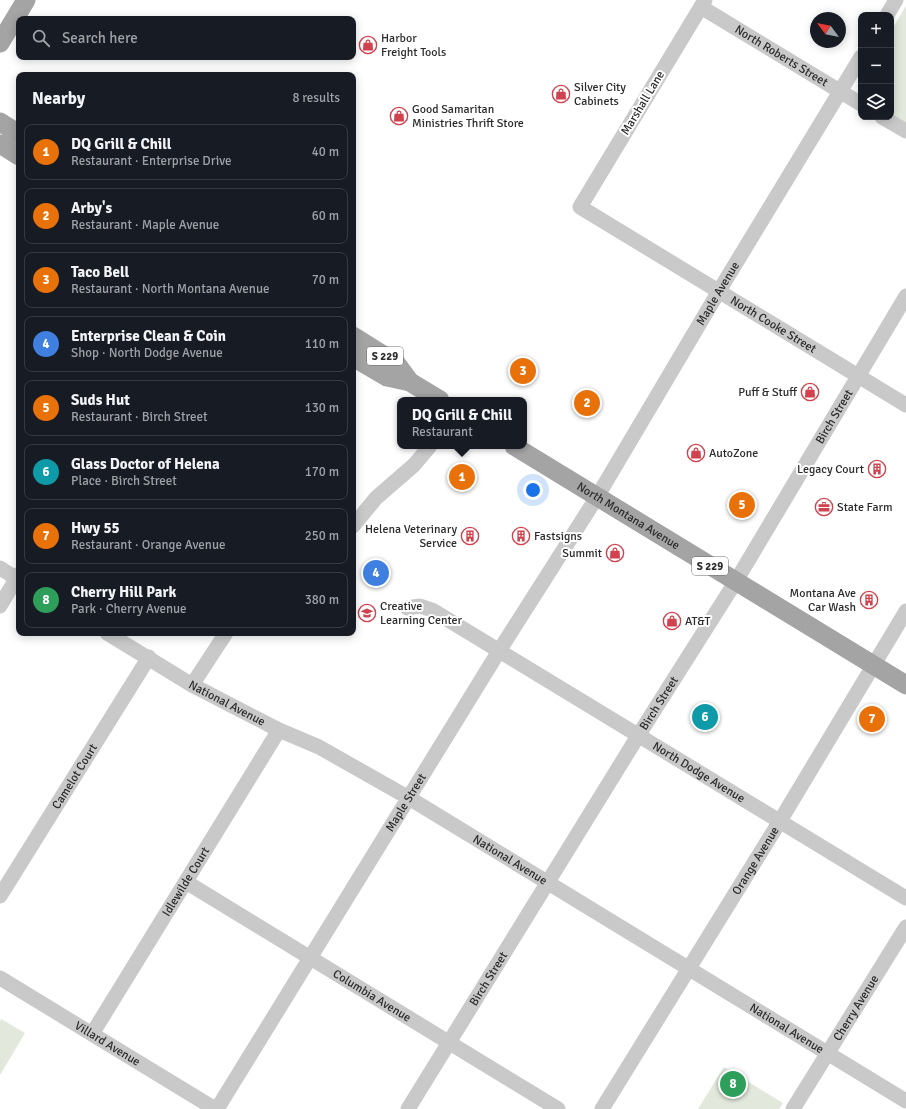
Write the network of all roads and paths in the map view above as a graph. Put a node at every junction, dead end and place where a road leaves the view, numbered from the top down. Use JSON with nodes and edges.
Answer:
{"nodes":[{"id":1,"x":26,"y":0,"type":"edge"},
{"id":2,"x":896,"y":0,"type":"edge"},
{"id":3,"x":703,"y":4,"type":"edge"},
{"id":4,"x":889,"y":12,"type":"edge"},
{"id":5,"x":16,"y":16,"type":"edge"},
{"id":6,"x":16,"y":17,"type":"edge"},
{"id":7,"x":0,"y":43,"type":"edge"},
{"id":8,"x":858,"y":62,"type":"edge"},
{"id":9,"x":840,"y":91,"type":"junction"},
{"id":10,"x":858,"y":102,"type":"edge"},
{"id":11,"x":887,"y":120,"type":"edge"},
{"id":12,"x":0,"y":122,"type":"edge"},
{"id":13,"x":906,"y":131,"type":"edge"},
{"id":14,"x":16,"y":132,"type":"edge"},
{"id":15,"x":0,"y":144,"type":"edge"},
{"id":16,"x":16,"y":154,"type":"edge"},
{"id":17,"x":580,"y":207,"type":"joint"},
{"id":18,"x":719,"y":291,"type":"junction"},
{"id":19,"x":906,"y":296,"type":"edge"},
{"id":20,"x":356,"y":338,"type":"edge"},
{"id":21,"x":356,"y":359,"type":"edge"},
{"id":22,"x":858,"y":376,"type":"junction"},
{"id":23,"x":410,"y":382,"type":"junction"},
{"id":24,"x":435,"y":397,"type":"edge"},
{"id":25,"x":906,"y":405,"type":"edge"},
{"id":26,"x":427,"y":449,"type":"edge"},
{"id":27,"x":519,"y":449,"type":"edge"},
{"id":28,"x":597,"y":497,"type":"junction"},
{"id":29,"x":356,"y":522,"type":"edge"},
{"id":30,"x":0,"y":568,"type":"edge"},
{"id":31,"x":16,"y":577,"type":"edge"},
{"id":32,"x":16,"y":581,"type":"edge"},
{"id":33,"x":736,"y":581,"type":"junction"},
{"id":34,"x":0,"y":606,"type":"edge"},
{"id":35,"x":407,"y":608,"type":"dead end"},
{"id":36,"x":906,"y":611,"type":"edge"},
{"id":37,"x":112,"y":636,"type":"edge"},
{"id":38,"x":224,"y":636,"type":"edge"},
{"id":39,"x":499,"y":651,"type":"junction"},
{"id":40,"x":149,"y":657,"type":"junction"},
{"id":41,"x":874,"y":665,"type":"junction"},
{"id":42,"x":192,"y":685,"type":"junction"},
{"id":43,"x":906,"y":685,"type":"edge"},
{"id":44,"x":279,"y":730,"type":"junction"},
{"id":45,"x":638,"y":736,"type":"junction"},
{"id":46,"x":409,"y":798,"type":"junction"},
{"id":47,"x":780,"y":821,"type":"junction"},
{"id":48,"x":186,"y":882,"type":"junction"},
{"id":49,"x":548,"y":883,"type":"junction"},
{"id":50,"x":0,"y":896,"type":"edge"},
{"id":51,"x":906,"y":898,"type":"edge"},
{"id":52,"x":906,"y":927,"type":"edge"},
{"id":53,"x":310,"y":958,"type":"junction"},
{"id":54,"x":688,"y":968,"type":"junction"},
{"id":55,"x":0,"y":978,"type":"edge"},
{"id":56,"x":92,"y":1034,"type":"junction"},
{"id":57,"x":449,"y":1042,"type":"junction"},
{"id":58,"x":827,"y":1053,"type":"junction"},
{"id":59,"x":906,"y":1101,"type":"edge"},
{"id":60,"x":216,"y":1109,"type":"edge"},
{"id":61,"x":408,"y":1109,"type":"edge"},
{"id":62,"x":558,"y":1109,"type":"edge"},
{"id":63,"x":602,"y":1109,"type":"edge"},
{"id":64,"x":793,"y":1109,"type":"edge"}],
"edges":[{"from":1,"to":5,"type":"main road"},
{"from":2,"to":4,"type":"street"},
{"from":3,"to":9,"type":"street","name":"North Roberts Street"},
{"from":3,"to":17,"type":"street","name":"Marshall Lane"},
{"from":6,"to":7,"type":"main road"},
{"from":8,"to":9,"type":"street"},
{"from":9,"to":10,"type":"street","name":"North Roberts Street"},
{"from":9,"to":18,"type":"street","name":"Maple Avenue"},
{"from":11,"to":13,"type":"street"},
{"from":12,"to":14,"type":"main road"},
{"from":15,"to":16,"type":"main road"},
{"from":17,"to":18,"type":"street","name":"North Cooke Street"},
{"from":18,"to":22,"type":"street","name":"North Cooke Street"},
{"from":18,"to":28,"type":"street","name":"Maple Avenue"},
{"from":19,"to":22,"type":"street","name":"Birch Street"},
{"from":20,"to":23,"type":"main road","number":"S 229"},
{"from":21,"to":23,"type":"main road","number":"S 229"},
{"from":22,"to":25,"type":"street","name":"North Cooke Street"},
{"from":22,"to":33,"type":"street","name":"Birch Street"},
{"from":23,"to":24,"type":"main road","number":"S 229"},
{"from":26,"to":29,"type":"street"},
{"from":27,"to":28,"type":"main road","name":"North Montana Avenue","number":"S 229"},
{"from":28,"to":33,"type":"main road","name":"North Montana Avenue","number":"S 229"},
{"from":28,"to":39,"type":"street","name":"Maple Street"},
{"from":30,"to":31,"type":"street"},
{"from":32,"to":34,"type":"street"},
{"from":33,"to":41,"type":"main road","name":"North Montana Avenue","number":"S 229"},
{"from":33,"to":45,"type":"street","name":"Birch Street"},
{"from":35,"to":39,"type":"street","name":"North Dodge Avenue"},
{"from":36,"to":41,"type":"street","name":"Orange Avenue"},
{"from":37,"to":40,"type":"street","name":"National Avenue"},
{"from":38,"to":42,"type":"street"},
{"from":39,"to":45,"type":"street","name":"North Dodge Avenue"},
{"from":39,"to":46,"type":"street","name":"Maple Street"},
{"from":40,"to":42,"type":"street","name":"National Avenue"},
{"from":40,"to":50,"type":"street","name":"Camelot Court"},
{"from":41,"to":43,"type":"main road","name":"North Montana Avenue","number":"S 229"},
{"from":41,"to":47,"type":"street","name":"Orange Avenue"},
{"from":42,"to":44,"type":"street","name":"National Avenue"},
{"from":44,"to":46,"type":"street","name":"National Avenue"},
{"from":44,"to":48,"type":"street","name":"Idlewilde Court"},
{"from":45,"to":47,"type":"street","name":"North Dodge Avenue"},
{"from":45,"to":49,"type":"street","name":"Birch Street"},
{"from":46,"to":49,"type":"street","name":"National Avenue"},
{"from":46,"to":53,"type":"street","name":"Maple Street"},
{"from":47,"to":51,"type":"street","name":"North Dodge Avenue"},
{"from":47,"to":54,"type":"street","name":"Orange Avenue"},
{"from":48,"to":53,"type":"street","name":"Columbia Avenue"},
{"from":48,"to":56,"type":"street","name":"Idlewilde Court"},
{"from":49,"to":54,"type":"street","name":"National Avenue"},
{"from":49,"to":57,"type":"street","name":"Birch Street"},
{"from":52,"to":58,"type":"street","name":"Cherry Avenue"},
{"from":53,"to":57,"type":"street","name":"Columbia Avenue"},
{"from":53,"to":60,"type":"street","name":"Maple Street"},
{"from":54,"to":58,"type":"street","name":"National Avenue"},
{"from":54,"to":63,"type":"street","name":"Orange Avenue"},
{"from":55,"to":56,"type":"street","name":"Villard Avenue"},
{"from":56,"to":60,"type":"street","name":"Villard Avenue"},
{"from":57,"to":61,"type":"street","name":"Birch Street"},
{"from":57,"to":62,"type":"street","name":"Columbia Avenue"},
{"from":58,"to":59,"type":"street","name":"National Avenue"},
{"from":58,"to":64,"type":"street","name":"Cherry Avenue"}]}
